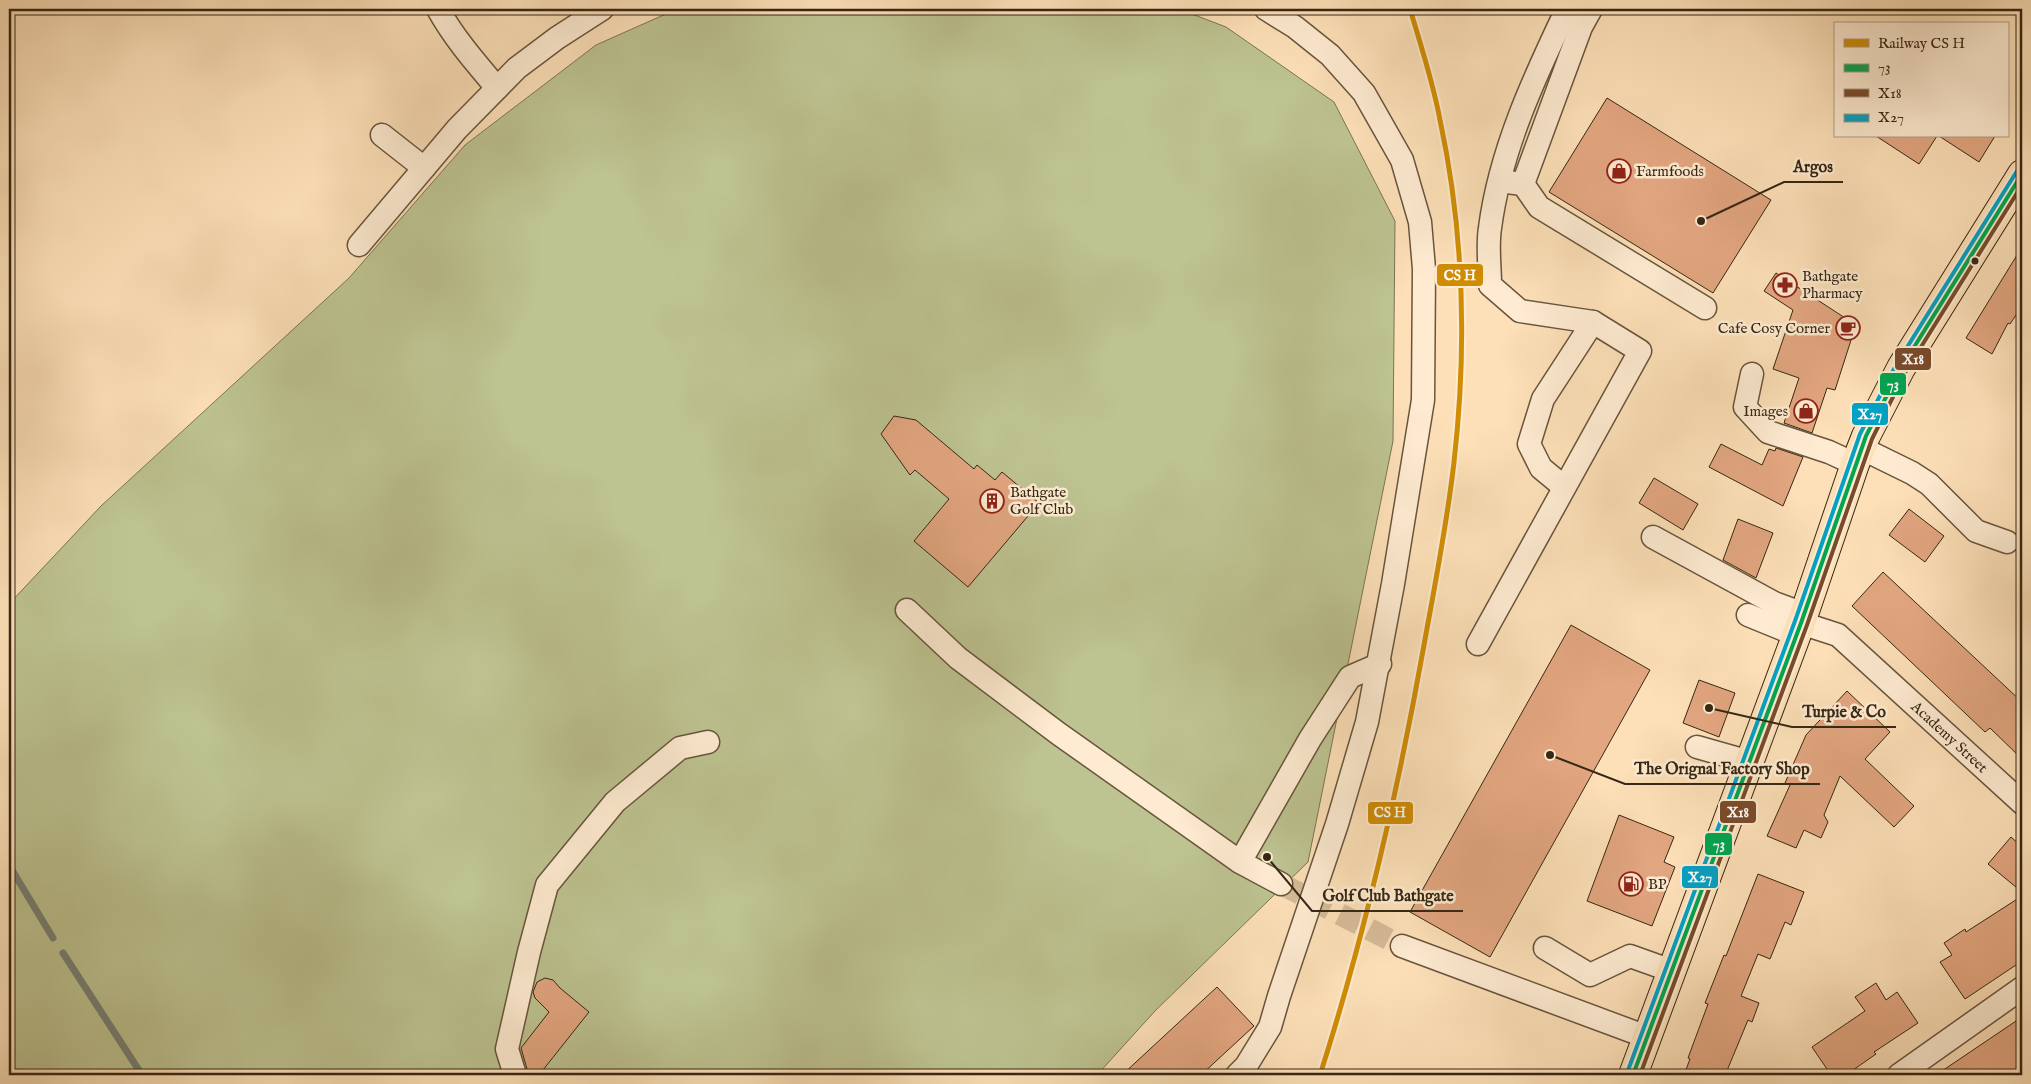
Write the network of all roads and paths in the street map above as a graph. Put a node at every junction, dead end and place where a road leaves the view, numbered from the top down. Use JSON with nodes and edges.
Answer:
{"nodes":[{"id":1,"x":438,"y":9,"type":"edge"},
{"id":2,"x":602,"y":9,"type":"edge"},
{"id":3,"x":1268,"y":9,"type":"edge"},
{"id":4,"x":1575,"y":16,"type":"edge"},
{"id":5,"x":497,"y":88,"type":"junction"},
{"id":6,"x":382,"y":135,"type":"dead end"},
{"id":7,"x":424,"y":168,"type":"junction"},
{"id":8,"x":2022,"y":174,"type":"edge"},
{"id":9,"x":1499,"y":181,"type":"junction"},
{"id":10,"x":1523,"y":184,"type":"junction"},
{"id":11,"x":359,"y":245,"type":"dead end"},
{"id":12,"x":1705,"y":308,"type":"dead end"},
{"id":13,"x":1593,"y":322,"type":"junction"},
{"id":14,"x":1752,"y":374,"type":"dead end"},
{"id":15,"x":1858,"y":456,"type":"junction"},
{"id":16,"x":1564,"y":488,"type":"junction"},
{"id":17,"x":1653,"y":537,"type":"dead end"},
{"id":18,"x":2007,"y":542,"type":"dead end"},
{"id":19,"x":907,"y":610,"type":"dead end"},
{"id":20,"x":1748,"y":615,"type":"dead end"},
{"id":21,"x":1801,"y":624,"type":"junction"},
{"id":22,"x":1478,"y":644,"type":"dead end"},
{"id":23,"x":1380,"y":664,"type":"junction"},
{"id":24,"x":708,"y":742,"type":"dead end"},
{"id":25,"x":1697,"y":747,"type":"dead end"},
{"id":26,"x":1750,"y":762,"type":"junction"},
{"id":27,"x":2022,"y":804,"type":"edge"},
{"id":28,"x":1240,"y":862,"type":"junction"},
{"id":29,"x":1281,"y":884,"type":"tunnel mouth"},
{"id":30,"x":1402,"y":946,"type":"tunnel mouth"},
{"id":31,"x":1545,"y":948,"type":"dead end"},
{"id":32,"x":1672,"y":971,"type":"junction"},
{"id":33,"x":2022,"y":988,"type":"edge"},
{"id":34,"x":1647,"y":1037,"type":"junction"},
{"id":35,"x":1914,"y":1071,"type":"edge"},
{"id":36,"x":515,"y":1075,"type":"edge"},
{"id":37,"x":1237,"y":1075,"type":"edge"},
{"id":38,"x":1633,"y":1075,"type":"edge"}],
"edges":[{"from":1,"to":5,"type":"street"},
{"from":2,"to":5,"type":"street"},
{"from":3,"to":23,"type":"street"},
{"from":4,"to":9,"type":"street"},
{"from":4,"to":10,"type":"street"},
{"from":5,"to":7,"type":"street"},
{"from":6,"to":7,"type":"street"},
{"from":7,"to":11,"type":"street"},
{"from":8,"to":15,"type":"main road"},
{"from":9,"to":10,"type":"street"},
{"from":9,"to":13,"type":"street"},
{"from":10,"to":12,"type":"street"},
{"from":13,"to":16,"type":"street"},
{"from":13,"to":16,"type":"street"},
{"from":14,"to":15,"type":"street"},
{"from":15,"to":18,"type":"street"},
{"from":15,"to":21,"type":"main road"},
{"from":16,"to":22,"type":"street"},
{"from":17,"to":21,"type":"street"},
{"from":19,"to":28,"type":"street"},
{"from":20,"to":21,"type":"street"},
{"from":21,"to":26,"type":"main road"},
{"from":21,"to":27,"type":"street","name":"Academy Street"},
{"from":23,"to":28,"type":"street"},
{"from":23,"to":37,"type":"street"},
{"from":24,"to":36,"type":"street"},
{"from":25,"to":26,"type":"street"},
{"from":26,"to":32,"type":"main road"},
{"from":28,"to":29,"type":"street"},
{"from":30,"to":34,"type":"street"},
{"from":31,"to":32,"type":"street"},
{"from":32,"to":34,"type":"main road"},
{"from":33,"to":35,"type":"street"},
{"from":34,"to":38,"type":"main road"}]}
